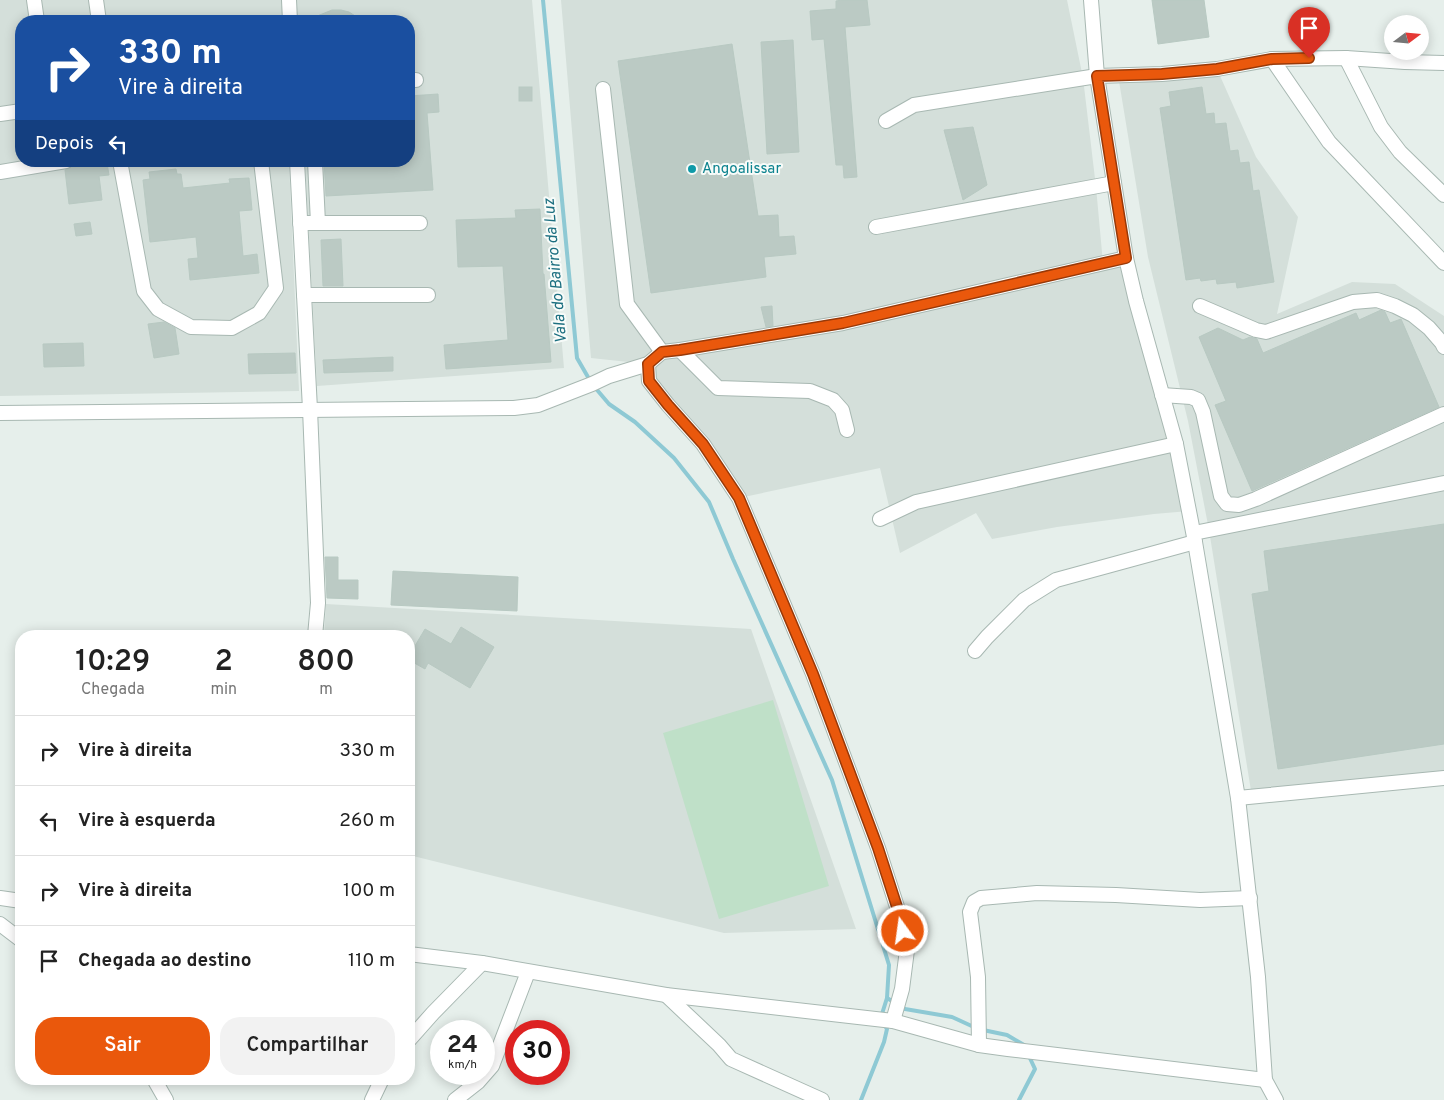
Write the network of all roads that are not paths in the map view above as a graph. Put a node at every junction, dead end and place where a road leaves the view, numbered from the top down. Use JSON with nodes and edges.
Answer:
{"nodes":[{"id":1,"x":34,"y":0,"type":"edge"},
{"id":2,"x":96,"y":0,"type":"edge"},
{"id":3,"x":289,"y":0,"type":"edge"},
{"id":4,"x":1091,"y":0,"type":"edge"},
{"id":5,"x":36,"y":15,"type":"edge"},
{"id":6,"x":98,"y":15,"type":"edge"},
{"id":7,"x":290,"y":15,"type":"edge"},
{"id":8,"x":1346,"y":58,"type":"junction"},
{"id":9,"x":1272,"y":59,"type":"junction"},
{"id":10,"x":1444,"y":64,"type":"edge"},
{"id":11,"x":1097,"y":76,"type":"junction"},
{"id":12,"x":603,"y":89,"type":"dead end"},
{"id":13,"x":15,"y":112,"type":"edge"},
{"id":14,"x":0,"y":114,"type":"edge"},
{"id":15,"x":886,"y":121,"type":"dead end"},
{"id":16,"x":30,"y":167,"type":"edge"},
{"id":17,"x":121,"y":167,"type":"edge"},
{"id":18,"x":262,"y":167,"type":"edge"},
{"id":19,"x":297,"y":167,"type":"edge"},
{"id":20,"x":316,"y":167,"type":"edge"},
{"id":21,"x":0,"y":172,"type":"edge"},
{"id":22,"x":1114,"y":183,"type":"junction"},
{"id":23,"x":1444,"y":196,"type":"edge"},
{"id":24,"x":300,"y":223,"type":"junction"},
{"id":25,"x":318,"y":223,"type":"junction"},
{"id":26,"x":420,"y":223,"type":"dead end"},
{"id":27,"x":876,"y":227,"type":"dead end"},
{"id":28,"x":1126,"y":258,"type":"junction"},
{"id":29,"x":1444,"y":263,"type":"edge"},
{"id":30,"x":304,"y":295,"type":"junction"},
{"id":31,"x":428,"y":296,"type":"dead end"},
{"id":32,"x":1200,"y":306,"type":"dead end"},
{"id":33,"x":1444,"y":347,"type":"edge"},
{"id":34,"x":680,"y":350,"type":"junction"},
{"id":35,"x":662,"y":352,"type":"junction"},
{"id":36,"x":648,"y":364,"type":"junction"},
{"id":37,"x":1162,"y":395,"type":"junction"},
{"id":38,"x":310,"y":409,"type":"junction"},
{"id":39,"x":0,"y":413,"type":"edge"},
{"id":40,"x":1444,"y":414,"type":"edge"},
{"id":41,"x":847,"y":430,"type":"dead end"},
{"id":42,"x":1176,"y":444,"type":"junction"},
{"id":43,"x":1444,"y":484,"type":"edge"},
{"id":44,"x":880,"y":519,"type":"dead end"},
{"id":45,"x":1194,"y":538,"type":"junction"},
{"id":46,"x":316,"y":630,"type":"edge"},
{"id":47,"x":975,"y":651,"type":"dead end"},
{"id":48,"x":1444,"y":778,"type":"edge"},
{"id":49,"x":1238,"y":798,"type":"junction"},
{"id":50,"x":0,"y":898,"type":"edge"},
{"id":51,"x":1250,"y":898,"type":"junction"},
{"id":52,"x":15,"y":900,"type":"edge"},
{"id":53,"x":0,"y":924,"type":"edge"},
{"id":54,"x":15,"y":935,"type":"edge"},
{"id":55,"x":415,"y":955,"type":"edge"},
{"id":56,"x":482,"y":963,"type":"junction"},
{"id":57,"x":528,"y":972,"type":"junction"},
{"id":58,"x":666,"y":995,"type":"junction"},
{"id":59,"x":893,"y":1021,"type":"junction"},
{"id":60,"x":415,"y":1033,"type":"edge"},
{"id":61,"x":979,"y":1045,"type":"junction"},
{"id":62,"x":1265,"y":1080,"type":"junction"},
{"id":63,"x":157,"y":1085,"type":"edge"},
{"id":64,"x":379,"y":1085,"type":"edge"},
{"id":65,"x":166,"y":1100,"type":"edge"},
{"id":66,"x":372,"y":1100,"type":"edge"},
{"id":67,"x":455,"y":1100,"type":"edge"},
{"id":68,"x":822,"y":1100,"type":"edge"},
{"id":69,"x":1276,"y":1100,"type":"edge"}],
"edges":[{"from":1,"to":5,"type":"street"},
{"from":2,"to":6,"type":"street"},
{"from":3,"to":7,"type":"street"},
{"from":4,"to":11,"type":"street"},
{"from":8,"to":9,"type":"street"},
{"from":8,"to":10,"type":"street"},
{"from":8,"to":23,"type":"street"},
{"from":9,"to":11,"type":"street"},
{"from":9,"to":29,"type":"street"},
{"from":11,"to":15,"type":"street"},
{"from":11,"to":22,"type":"street"},
{"from":12,"to":35,"type":"street"},
{"from":13,"to":14,"type":"street"},
{"from":16,"to":21,"type":"street"},
{"from":17,"to":18,"type":"street"},
{"from":19,"to":24,"type":"street"},
{"from":20,"to":25,"type":"street"},
{"from":22,"to":27,"type":"street"},
{"from":22,"to":28,"type":"street"},
{"from":24,"to":25,"type":"street"},
{"from":24,"to":30,"type":"street"},
{"from":25,"to":26,"type":"street"},
{"from":28,"to":34,"type":"street"},
{"from":28,"to":37,"type":"street"},
{"from":30,"to":31,"type":"street"},
{"from":30,"to":38,"type":"street"},
{"from":32,"to":33,"type":"street"},
{"from":34,"to":35,"type":"street"},
{"from":34,"to":41,"type":"street"},
{"from":35,"to":36,"type":"street"},
{"from":36,"to":38,"type":"street"},
{"from":36,"to":59,"type":"street"},
{"from":37,"to":40,"type":"street"},
{"from":37,"to":42,"type":"street"},
{"from":38,"to":39,"type":"street"},
{"from":38,"to":46,"type":"street"},
{"from":42,"to":44,"type":"street"},
{"from":42,"to":45,"type":"street"},
{"from":43,"to":45,"type":"street"},
{"from":45,"to":47,"type":"street"},
{"from":45,"to":49,"type":"street"},
{"from":48,"to":49,"type":"street"},
{"from":49,"to":51,"type":"street"},
{"from":50,"to":52,"type":"street"},
{"from":51,"to":61,"type":"street"},
{"from":51,"to":62,"type":"street"},
{"from":53,"to":54,"type":"street"},
{"from":55,"to":56,"type":"street"},
{"from":56,"to":57,"type":"street"},
{"from":56,"to":60,"type":"street"},
{"from":57,"to":58,"type":"street"},
{"from":57,"to":67,"type":"street"},
{"from":58,"to":59,"type":"street"},
{"from":58,"to":68,"type":"street"},
{"from":59,"to":61,"type":"street"},
{"from":61,"to":62,"type":"street"},
{"from":62,"to":69,"type":"street"},
{"from":63,"to":65,"type":"street"},
{"from":64,"to":66,"type":"street"}]}
